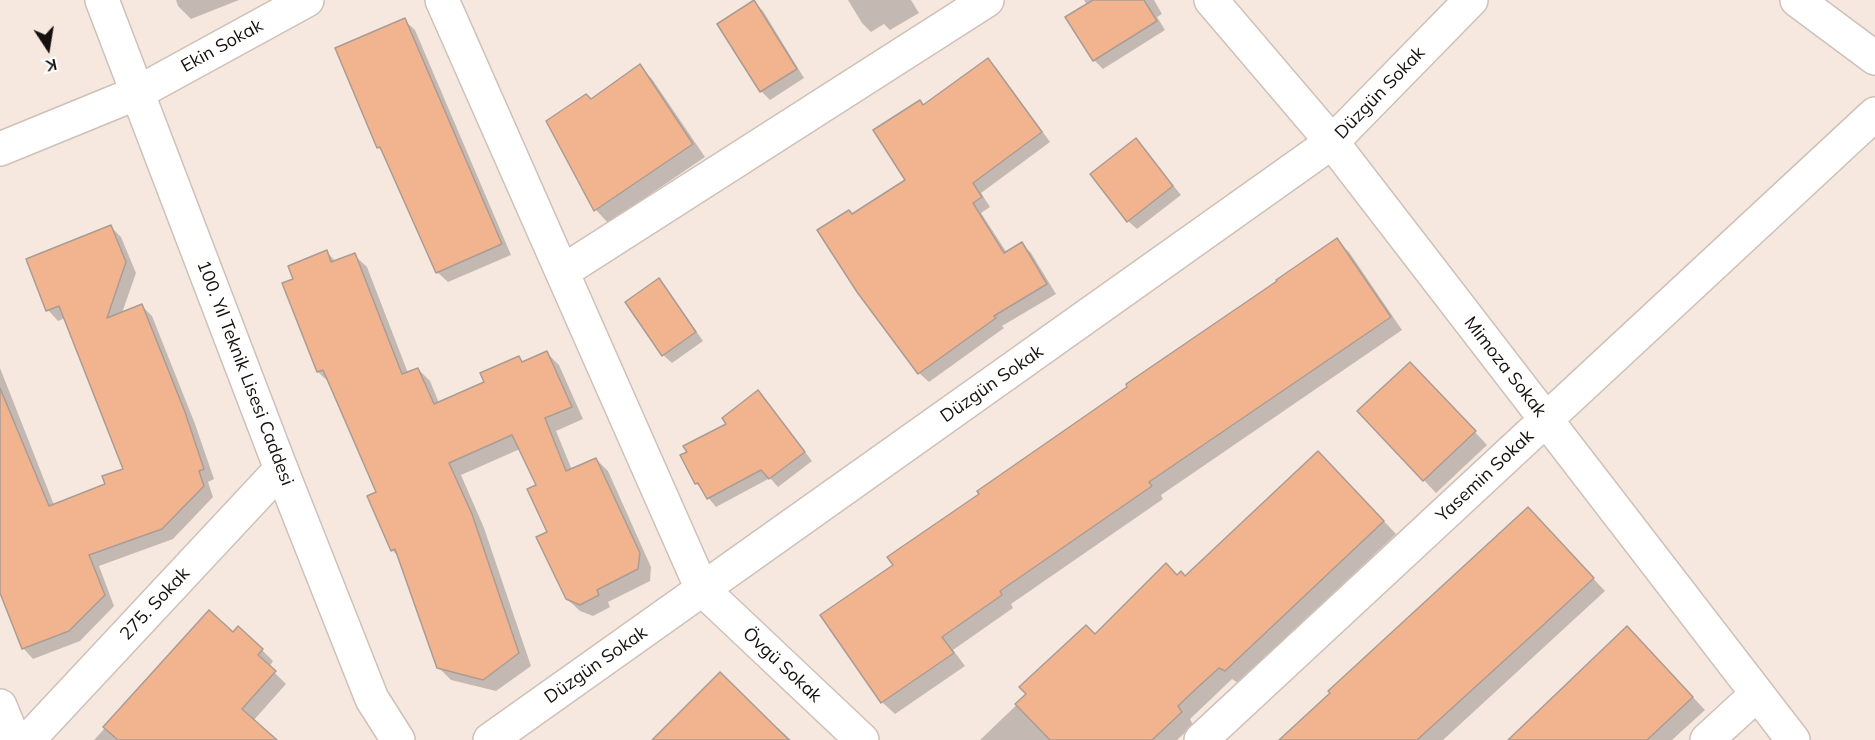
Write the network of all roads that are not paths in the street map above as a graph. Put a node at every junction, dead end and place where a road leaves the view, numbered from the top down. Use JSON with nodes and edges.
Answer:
{"nodes":[{"id":1,"x":102,"y":0,"type":"edge"},
{"id":2,"x":307,"y":0,"type":"edge"},
{"id":3,"x":442,"y":0,"type":"edge"},
{"id":4,"x":987,"y":0,"type":"edge"},
{"id":5,"x":1210,"y":0,"type":"edge"},
{"id":6,"x":1471,"y":0,"type":"edge"},
{"id":7,"x":1797,"y":0,"type":"edge"},
{"id":8,"x":1875,"y":58,"type":"edge"},
{"id":9,"x":137,"y":93,"type":"junction"},
{"id":10,"x":1875,"y":114,"type":"edge"},
{"id":11,"x":1332,"y":142,"type":"junction"},
{"id":12,"x":0,"y":149,"type":"edge"},
{"id":13,"x":562,"y":272,"type":"junction"},
{"id":14,"x":1546,"y":419,"type":"junction"},
{"id":15,"x":281,"y":469,"type":"junction"},
{"id":16,"x":702,"y":590,"type":"junction"},
{"id":17,"x":1757,"y":694,"type":"junction"},
{"id":18,"x":0,"y":706,"type":"edge"},
{"id":19,"x":14,"y":740,"type":"edge"},
{"id":20,"x":28,"y":740,"type":"edge"},
{"id":21,"x":398,"y":740,"type":"edge"},
{"id":22,"x":490,"y":740,"type":"edge"},
{"id":23,"x":862,"y":740,"type":"edge"},
{"id":24,"x":1201,"y":740,"type":"edge"},
{"id":25,"x":1707,"y":740,"type":"edge"},
{"id":26,"x":1793,"y":740,"type":"edge"}],
"edges":[{"from":1,"to":9,"type":"street","name":"100. Yıl Teknik Lisesi Caddesi"},
{"from":2,"to":9,"type":"street","name":"Ekin Sokak"},
{"from":3,"to":13,"type":"street"},
{"from":4,"to":13,"type":"street"},
{"from":5,"to":11,"type":"street","name":"Mimoza Sokak"},
{"from":6,"to":11,"type":"street","name":"Düzgün Sokak"},
{"from":7,"to":8,"type":"street"},
{"from":9,"to":12,"type":"street","name":"Ekin Sokak"},
{"from":9,"to":15,"type":"street","name":"100. Yıl Teknik Lisesi Caddesi"},
{"from":10,"to":14,"type":"street","name":"Yasemin Sokak"},
{"from":11,"to":14,"type":"street","name":"Mimoza Sokak"},
{"from":11,"to":16,"type":"street","name":"Düzgün Sokak"},
{"from":13,"to":16,"type":"street"},
{"from":14,"to":17,"type":"street","name":"Mimoza Sokak"},
{"from":14,"to":24,"type":"street","name":"Yasemin Sokak"},
{"from":15,"to":20,"type":"street","name":"275. Sokak"},
{"from":15,"to":21,"type":"street","name":"100. Yıl Teknik Lisesi Caddesi"},
{"from":16,"to":22,"type":"street","name":"Düzgün Sokak"},
{"from":16,"to":23,"type":"street","name":"Övgü Sokak"},
{"from":17,"to":25,"type":"street"},
{"from":17,"to":26,"type":"street","name":"Mimoza Sokak"},
{"from":18,"to":19,"type":"street"}]}
